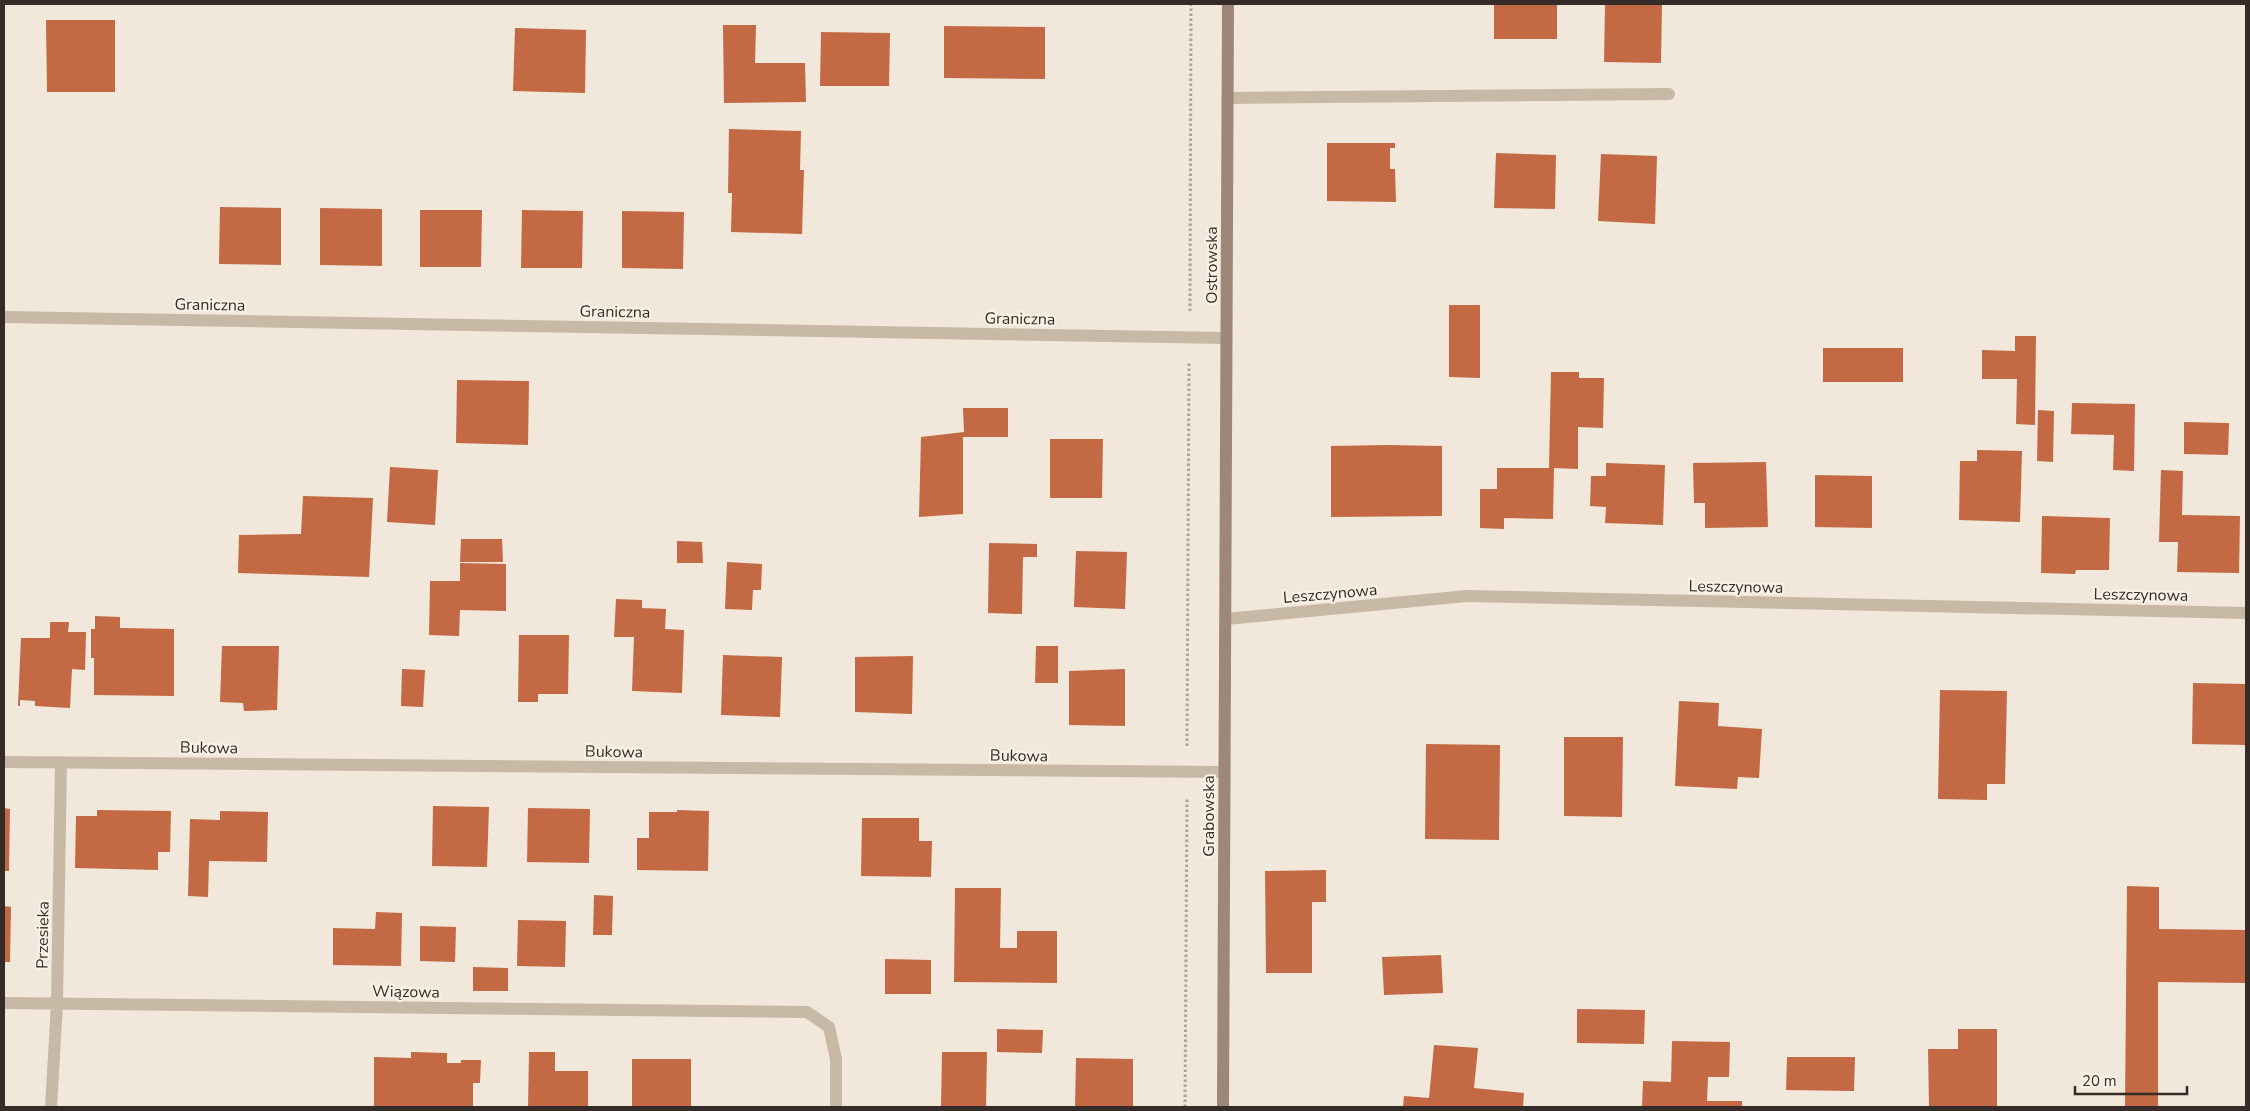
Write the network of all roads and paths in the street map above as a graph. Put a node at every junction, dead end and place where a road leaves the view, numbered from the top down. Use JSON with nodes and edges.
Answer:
{"nodes":[{"id":1,"x":1190,"y":4,"type":"edge"},
{"id":2,"x":1228,"y":4,"type":"edge"},
{"id":3,"x":1669,"y":94,"type":"dead end"},
{"id":4,"x":1228,"y":98,"type":"junction"},
{"id":5,"x":4,"y":317,"type":"edge"},
{"id":6,"x":1190,"y":338,"type":"junction"},
{"id":7,"x":1226,"y":338,"type":"junction"},
{"id":8,"x":1227,"y":526,"type":"joint"},
{"id":9,"x":2246,"y":613,"type":"edge"},
{"id":10,"x":1226,"y":619,"type":"junction"},
{"id":11,"x":4,"y":762,"type":"edge"},
{"id":12,"x":61,"y":762,"type":"junction"},
{"id":13,"x":1187,"y":772,"type":"junction"},
{"id":14,"x":1224,"y":772,"type":"junction"},
{"id":15,"x":4,"y":1003,"type":"edge"},
{"id":16,"x":57,"y":1004,"type":"junction"},
{"id":17,"x":51,"y":1107,"type":"edge"},
{"id":18,"x":836,"y":1107,"type":"edge"},
{"id":19,"x":1185,"y":1107,"type":"edge"},
{"id":20,"x":1223,"y":1107,"type":"edge"}],
"edges":[{"from":1,"to":6,"type":"path"},
{"from":2,"to":4,"type":"street","name":"Ostrowska"},
{"from":3,"to":4,"type":"street"},
{"from":4,"to":7,"type":"street","name":"Ostrowska"},
{"from":5,"to":6,"type":"street","name":"Graniczna"},
{"from":6,"to":7,"type":"street","name":"Graniczna"},
{"from":6,"to":13,"type":"path"},
{"from":7,"to":8,"type":"street","name":"Ostrowska"},
{"from":8,"to":10,"type":"street","name":"Grabowska"},
{"from":9,"to":10,"type":"street","name":"Leszczynowa"},
{"from":10,"to":14,"type":"street","name":"Grabowska"},
{"from":11,"to":12,"type":"street","name":"Bukowa"},
{"from":12,"to":13,"type":"street","name":"Bukowa"},
{"from":12,"to":16,"type":"street","name":"Przesieka"},
{"from":13,"to":14,"type":"street","name":"Bukowa"},
{"from":13,"to":19,"type":"path"},
{"from":14,"to":20,"type":"street","name":"Grabowska"},
{"from":15,"to":16,"type":"street","name":"Wiązowa"},
{"from":16,"to":17,"type":"street","name":"Przesieka"},
{"from":16,"to":18,"type":"street","name":"Wiązowa"}]}
